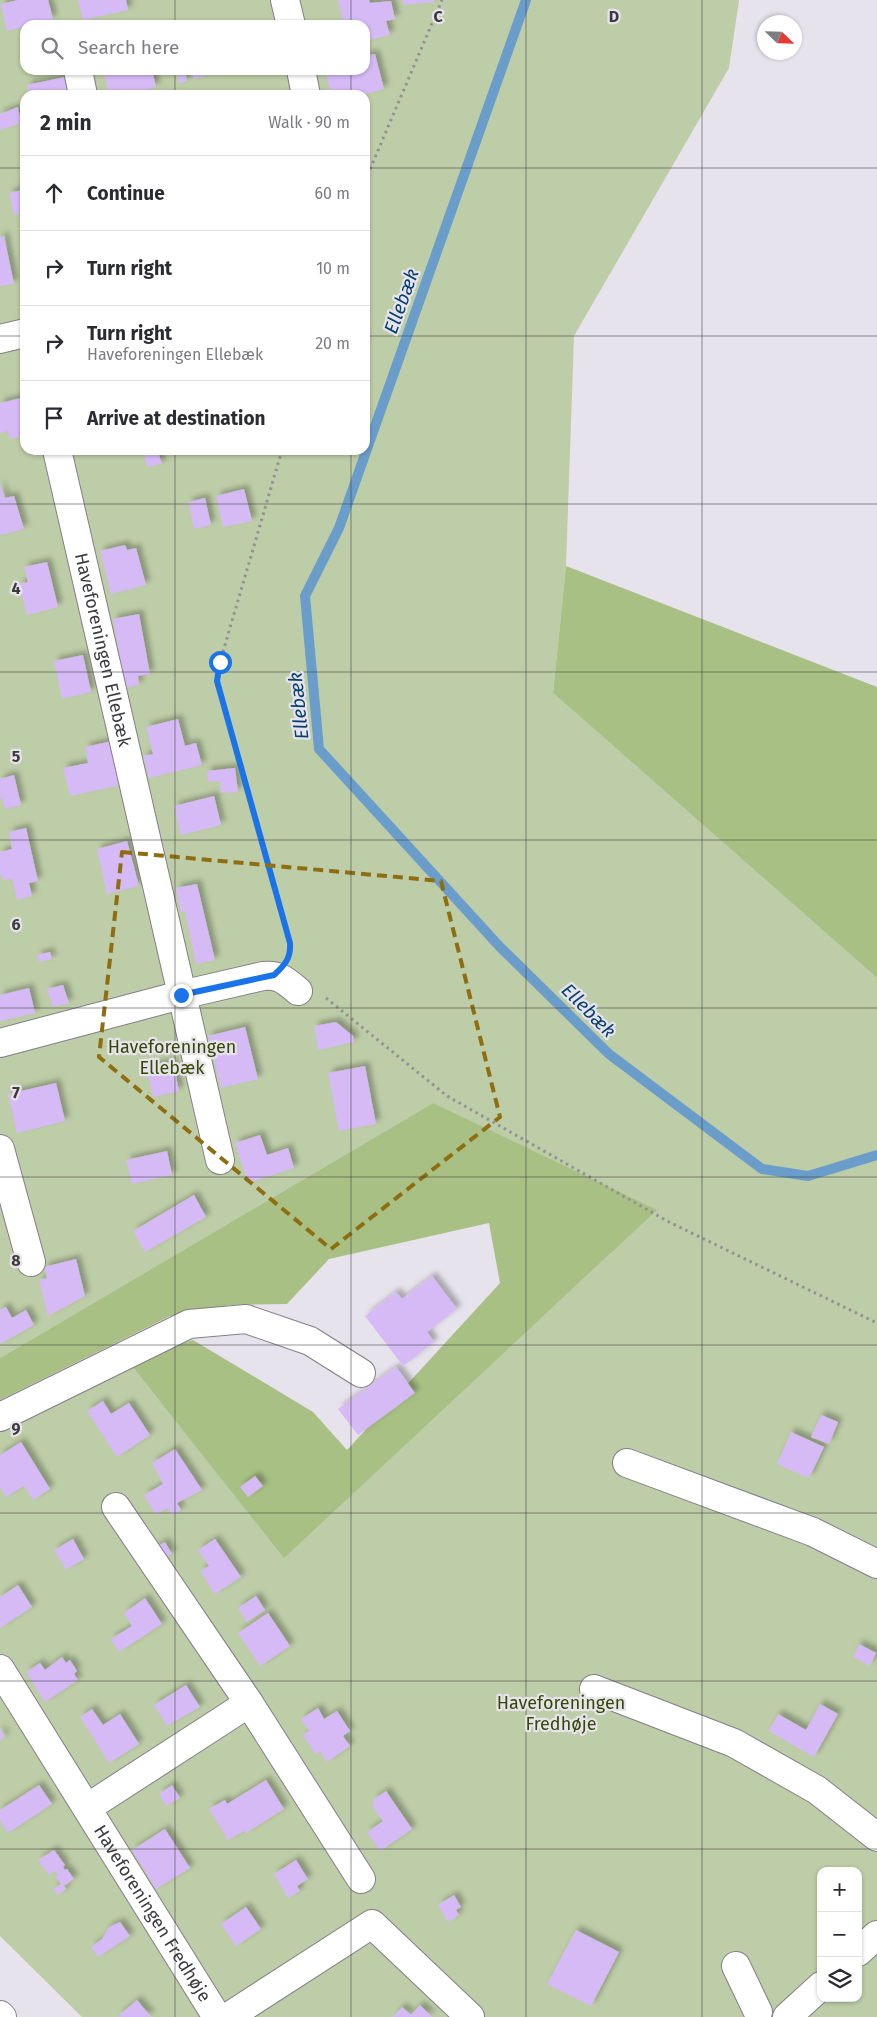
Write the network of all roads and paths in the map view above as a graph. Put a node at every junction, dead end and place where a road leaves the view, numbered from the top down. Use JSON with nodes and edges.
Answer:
{"nodes":[{"id":1,"x":285,"y":0,"type":"edge"},
{"id":2,"x":442,"y":0,"type":"edge"},
{"id":3,"x":290,"y":20,"type":"edge"},
{"id":4,"x":79,"y":75,"type":"edge"},
{"id":5,"x":302,"y":75,"type":"edge"},
{"id":6,"x":83,"y":90,"type":"edge"},
{"id":7,"x":305,"y":90,"type":"edge"},
{"id":8,"x":370,"y":169,"type":"edge"},
{"id":9,"x":20,"y":333,"type":"edge"},
{"id":10,"x":0,"y":339,"type":"edge"},
{"id":11,"x":58,"y":455,"type":"edge"},
{"id":12,"x":281,"y":455,"type":"edge"},
{"id":13,"x":274,"y":975,"type":"junction"},
{"id":14,"x":309,"y":991,"type":"joint"},
{"id":15,"x":181,"y":995,"type":"junction"},
{"id":16,"x":0,"y":1043,"type":"edge"},
{"id":17,"x":0,"y":1149,"type":"edge"},
{"id":18,"x":220,"y":1160,"type":"dead end"},
{"id":19,"x":31,"y":1262,"type":"dead end"},
{"id":20,"x":877,"y":1323,"type":"edge"},
{"id":21,"x":361,"y":1373,"type":"dead end"},
{"id":22,"x":0,"y":1417,"type":"edge"},
{"id":23,"x":627,"y":1463,"type":"dead end"},
{"id":24,"x":116,"y":1507,"type":"dead end"},
{"id":25,"x":877,"y":1564,"type":"edge"},
{"id":26,"x":0,"y":1669,"type":"edge"},
{"id":27,"x":594,"y":1689,"type":"dead end"},
{"id":28,"x":249,"y":1703,"type":"junction"},
{"id":29,"x":87,"y":1808,"type":"junction"},
{"id":30,"x":877,"y":1836,"type":"edge"},
{"id":31,"x":361,"y":1879,"type":"dead end"},
{"id":32,"x":877,"y":1935,"type":"edge"},
{"id":33,"x":862,"y":1948,"type":"edge"},
{"id":34,"x":736,"y":1966,"type":"dead end"},
{"id":35,"x":817,"y":1990,"type":"edge"},
{"id":36,"x":758,"y":2015,"type":"edge"},
{"id":37,"x":217,"y":2017,"type":"edge"},
{"id":38,"x":228,"y":2017,"type":"edge"},
{"id":39,"x":470,"y":2017,"type":"edge"},
{"id":40,"x":787,"y":2017,"type":"edge"}],
"edges":[{"from":1,"to":3,"type":"lane"},
{"from":2,"to":8,"type":"path"},
{"from":4,"to":6,"type":"lane"},
{"from":5,"to":7,"type":"lane"},
{"from":9,"to":10,"type":"lane"},
{"from":11,"to":15,"type":"lane","name":"Haveforeningen Ellebæk"},
{"from":12,"to":13,"type":"path"},
{"from":13,"to":14,"type":"lane"},
{"from":13,"to":15,"type":"lane"},
{"from":14,"to":20,"type":"path"},
{"from":15,"to":16,"type":"lane"},
{"from":15,"to":18,"type":"lane","name":"Haveforeningen Ellebæk"},
{"from":17,"to":19,"type":"lane"},
{"from":21,"to":22,"type":"lane"},
{"from":23,"to":25,"type":"lane"},
{"from":24,"to":28,"type":"lane"},
{"from":26,"to":29,"type":"lane","name":"Haveforeningen Fredhøje"},
{"from":27,"to":30,"type":"lane"},
{"from":28,"to":29,"type":"lane","name":"Haveforeningen Fredhøje"},
{"from":28,"to":31,"type":"lane"},
{"from":29,"to":37,"type":"lane","name":"Haveforeningen Fredhøje"},
{"from":32,"to":33,"type":"lane"},
{"from":34,"to":36,"type":"lane"},
{"from":35,"to":40,"type":"lane"},
{"from":38,"to":39,"type":"lane"}]}
